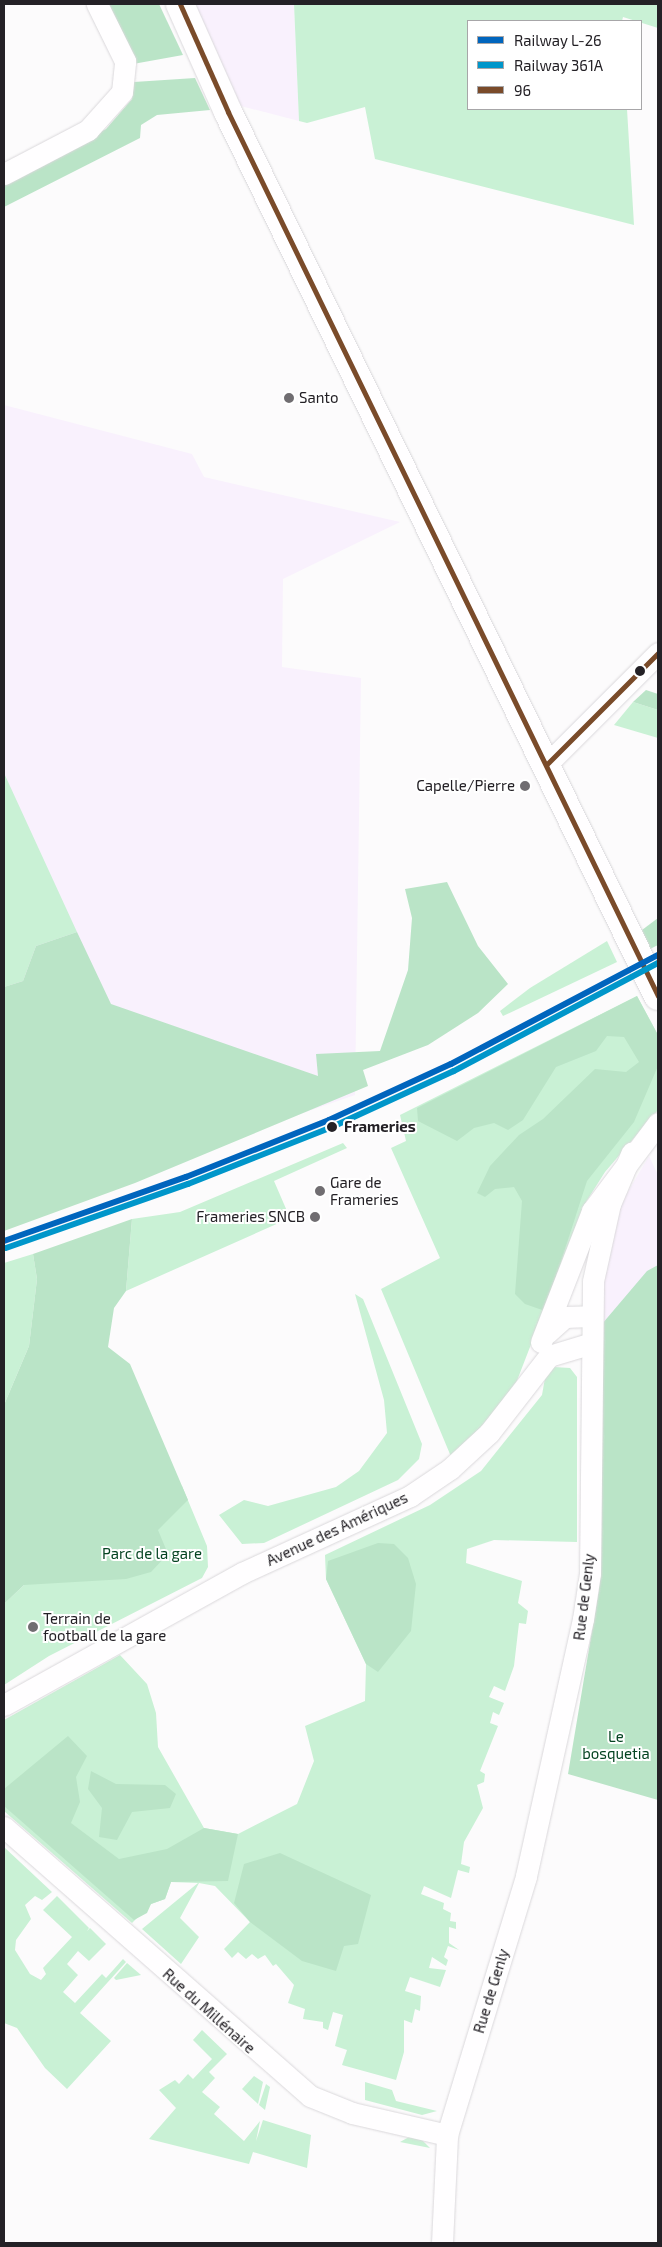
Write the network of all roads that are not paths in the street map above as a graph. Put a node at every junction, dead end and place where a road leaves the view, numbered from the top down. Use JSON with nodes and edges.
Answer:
{"nodes":[{"id":1,"x":97,"y":4,"type":"edge"},
{"id":2,"x":180,"y":4,"type":"edge"},
{"id":3,"x":4,"y":174,"type":"edge"},
{"id":4,"x":658,"y":653,"type":"edge"},
{"id":5,"x":547,"y":764,"type":"junction"},
{"id":6,"x":658,"y":996,"type":"edge"},
{"id":7,"x":658,"y":1123,"type":"edge"},
{"id":8,"x":632,"y":1152,"type":"junction"},
{"id":9,"x":590,"y":1316,"type":"junction"},
{"id":10,"x":541,"y":1342,"type":"junction"},
{"id":11,"x":589,"y":1344,"type":"junction"},
{"id":12,"x":515,"y":1401,"type":"junction"},
{"id":13,"x":4,"y":1705,"type":"edge"},
{"id":14,"x":4,"y":1827,"type":"edge"},
{"id":15,"x":447,"y":2135,"type":"junction"},
{"id":16,"x":442,"y":2243,"type":"edge"}],
"edges":[{"from":1,"to":3,"type":"street"},
{"from":2,"to":5,"type":"main road"},
{"from":4,"to":5,"type":"street"},
{"from":5,"to":6,"type":"main road"},
{"from":7,"to":8,"type":"street"},
{"from":8,"to":9,"type":"street","name":"Rue de Genly"},
{"from":8,"to":10,"type":"street"},
{"from":9,"to":10,"type":"street"},
{"from":9,"to":11,"type":"street","name":"Rue de Genly"},
{"from":10,"to":12,"type":"street"},
{"from":11,"to":12,"type":"street"},
{"from":11,"to":15,"type":"street","name":"Rue de Genly"},
{"from":12,"to":13,"type":"street","name":"Avenue des Amériques"},
{"from":14,"to":15,"type":"street","name":"Rue du Millénaire"},
{"from":15,"to":16,"type":"street","name":"Rue de Genly"}]}
